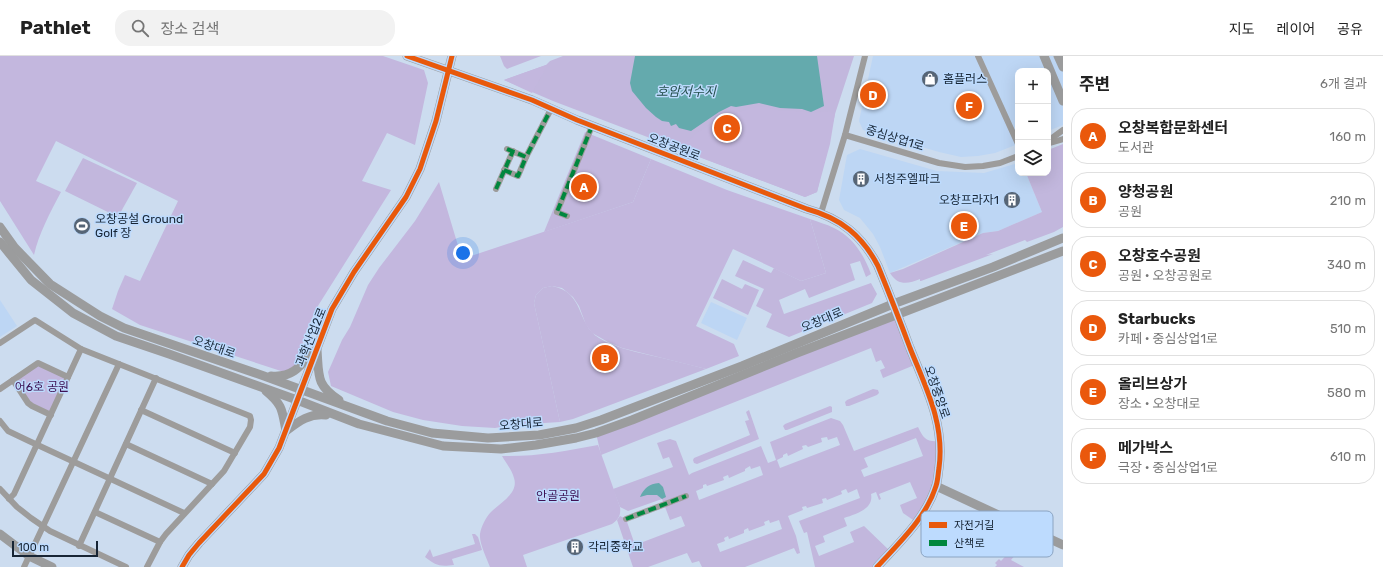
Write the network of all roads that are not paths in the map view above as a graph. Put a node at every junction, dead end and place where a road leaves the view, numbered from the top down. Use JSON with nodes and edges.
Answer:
{"nodes":[{"id":1,"x":407,"y":56,"type":"edge"},
{"id":2,"x":452,"y":56,"type":"edge"},
{"id":3,"x":865,"y":56,"type":"edge"},
{"id":4,"x":978,"y":56,"type":"edge"},
{"id":5,"x":1044,"y":56,"type":"edge"},
{"id":6,"x":1058,"y":56,"type":"edge"},
{"id":7,"x":1063,"y":68,"type":"edge"},
{"id":8,"x":448,"y":71,"type":"junction"},
{"id":9,"x":1063,"y":101,"type":"edge"},
{"id":10,"x":551,"y":109,"type":"junction"},
{"id":11,"x":592,"y":126,"type":"junction"},
{"id":12,"x":1063,"y":130,"type":"edge"},
{"id":13,"x":845,"y":135,"type":"junction"},
{"id":14,"x":1063,"y":139,"type":"edge"},
{"id":15,"x":1016,"y":140,"type":"edge"},
{"id":16,"x":1050,"y":140,"type":"edge"},
{"id":17,"x":1051,"y":141,"type":"edge"},
{"id":18,"x":526,"y":157,"type":"junction"},
{"id":19,"x":1015,"y":157,"type":"edge"},
{"id":20,"x":504,"y":170,"type":"junction"},
{"id":21,"x":496,"y":189,"type":"dead end"},
{"id":22,"x":821,"y":213,"type":"junction"},
{"id":23,"x":566,"y":216,"type":"dead end"},
{"id":24,"x":0,"y":227,"type":"edge"},
{"id":25,"x":1063,"y":238,"type":"edge"},
{"id":26,"x":0,"y":242,"type":"edge"},
{"id":27,"x":1063,"y":250,"type":"edge"},
{"id":28,"x":893,"y":304,"type":"junction"},
{"id":29,"x":897,"y":314,"type":"junction"},
{"id":30,"x":0,"y":343,"type":"edge"},
{"id":31,"x":317,"y":346,"type":"junction"},
{"id":32,"x":81,"y":349,"type":"junction"},
{"id":33,"x":119,"y":364,"type":"junction"},
{"id":34,"x":264,"y":376,"type":"junction"},
{"id":35,"x":68,"y":377,"type":"junction"},
{"id":36,"x":156,"y":378,"type":"junction"},
{"id":37,"x":13,"y":380,"type":"junction"},
{"id":38,"x":262,"y":388,"type":"junction"},
{"id":39,"x":0,"y":389,"type":"edge"},
{"id":40,"x":300,"y":390,"type":"junction"},
{"id":41,"x":297,"y":400,"type":"junction"},
{"id":42,"x":352,"y":409,"type":"junction"},
{"id":43,"x":141,"y":410,"type":"junction"},
{"id":44,"x":51,"y":415,"type":"junction"},
{"id":45,"x":337,"y":416,"type":"junction"},
{"id":46,"x":0,"y":421,"type":"edge"},
{"id":47,"x":286,"y":430,"type":"junction"},
{"id":48,"x":126,"y":444,"type":"junction"},
{"id":49,"x":37,"y":445,"type":"junction"},
{"id":50,"x":235,"y":453,"type":"junction"},
{"id":51,"x":73,"y":462,"type":"junction"},
{"id":52,"x":110,"y":479,"type":"junction"},
{"id":53,"x":212,"y":484,"type":"junction"},
{"id":54,"x":936,"y":486,"type":"junction"},
{"id":55,"x":0,"y":489,"type":"edge"},
{"id":56,"x":686,"y":496,"type":"dead end"},
{"id":57,"x":9,"y":499,"type":"junction"},
{"id":58,"x":923,"y":511,"type":"edge"},
{"id":59,"x":990,"y":511,"type":"edge"},
{"id":60,"x":95,"y":512,"type":"junction"},
{"id":61,"x":184,"y":513,"type":"junction"},
{"id":62,"x":921,"y":515,"type":"edge"},
{"id":63,"x":626,"y":519,"type":"dead end"},
{"id":64,"x":43,"y":527,"type":"junction"},
{"id":65,"x":0,"y":534,"type":"edge"},
{"id":66,"x":1053,"y":540,"type":"edge"},
{"id":67,"x":160,"y":542,"type":"junction"},
{"id":68,"x":1063,"y":545,"type":"edge"},
{"id":69,"x":79,"y":546,"type":"junction"},
{"id":70,"x":29,"y":556,"type":"junction"},
{"id":71,"x":24,"y":567,"type":"edge"},
{"id":72,"x":52,"y":567,"type":"edge"},
{"id":73,"x":126,"y":567,"type":"edge"},
{"id":74,"x":147,"y":567,"type":"edge"},
{"id":75,"x":182,"y":567,"type":"edge"},
{"id":76,"x":877,"y":567,"type":"edge"}],
"edges":[{"from":1,"to":8,"type":"main road","name":"오창공원로"},
{"from":2,"to":8,"type":"main road","name":"과학산업2로"},
{"from":3,"to":13,"type":"street"},
{"from":4,"to":15,"type":"street"},
{"from":5,"to":9,"type":"main road"},
{"from":6,"to":7,"type":"main road"},
{"from":8,"to":10,"type":"main road","name":"오창공원로"},
{"from":8,"to":31,"type":"main road","name":"과학산업2로"},
{"from":10,"to":11,"type":"main road","name":"오창공원로"},
{"from":10,"to":18,"type":"street"},
{"from":11,"to":22,"type":"main road","name":"오창공원로"},
{"from":11,"to":23,"type":"street"},
{"from":12,"to":16,"type":"street"},
{"from":13,"to":19,"type":"street","name":"중심상업1로"},
{"from":13,"to":22,"type":"street"},
{"from":14,"to":17,"type":"street"},
{"from":18,"to":20,"type":"street"},
{"from":18,"to":20,"type":"street"},
{"from":20,"to":21,"type":"street"},
{"from":22,"to":28,"type":"main road","name":"오창공원로"},
{"from":24,"to":34,"type":"main road","name":"오창대로"},
{"from":25,"to":28,"type":"main road","name":"오창대로"},
{"from":26,"to":38,"type":"main road","name":"오창대로"},
{"from":27,"to":29,"type":"main road","name":"오창대로"},
{"from":28,"to":29,"type":"main road","name":"오창중앙로"},
{"from":28,"to":42,"type":"main road","name":"오창대로"},
{"from":29,"to":45,"type":"main road","name":"오창대로"},
{"from":29,"to":54,"type":"main road","name":"오창중앙로"},
{"from":30,"to":32,"type":"street"},
{"from":31,"to":34,"type":"main road"},
{"from":31,"to":40,"type":"main road","name":"과학산업2로"},
{"from":31,"to":42,"type":"main road"},
{"from":32,"to":33,"type":"street"},
{"from":32,"to":35,"type":"street"},
{"from":33,"to":36,"type":"street"},
{"from":33,"to":51,"type":"street"},
{"from":34,"to":40,"type":"main road","name":"오창대로"},
{"from":35,"to":37,"type":"street"},
{"from":35,"to":44,"type":"street"},
{"from":36,"to":43,"type":"street"},
{"from":36,"to":50,"type":"street"},
{"from":37,"to":39,"type":"street"},
{"from":37,"to":44,"type":"street"},
{"from":38,"to":41,"type":"main road","name":"오창대로"},
{"from":38,"to":47,"type":"main road"},
{"from":40,"to":41,"type":"main road","name":"과학산업2로"},
{"from":40,"to":42,"type":"main road","name":"오창대로"},
{"from":41,"to":45,"type":"main road","name":"오창대로"},
{"from":41,"to":47,"type":"main road","name":"과학산업2로"},
{"from":43,"to":48,"type":"street"},
{"from":43,"to":50,"type":"street"},
{"from":44,"to":49,"type":"street"},
{"from":45,"to":47,"type":"main road"},
{"from":46,"to":49,"type":"street"},
{"from":47,"to":75,"type":"main road","name":"과학산업2로"},
{"from":48,"to":52,"type":"street"},
{"from":48,"to":53,"type":"street"},
{"from":49,"to":51,"type":"street"},
{"from":49,"to":57,"type":"street"},
{"from":50,"to":53,"type":"street"},
{"from":51,"to":52,"type":"street"},
{"from":51,"to":64,"type":"street"},
{"from":52,"to":60,"type":"street"},
{"from":52,"to":61,"type":"street"},
{"from":53,"to":61,"type":"street"},
{"from":54,"to":58,"type":"main road","name":"오창중앙로"},
{"from":54,"to":59,"type":"main road"},
{"from":55,"to":57,"type":"street"},
{"from":56,"to":63,"type":"street"},
{"from":57,"to":64,"type":"street"},
{"from":60,"to":67,"type":"street"},
{"from":60,"to":69,"type":"street"},
{"from":61,"to":67,"type":"street"},
{"from":62,"to":76,"type":"main road","name":"오창중앙로"},
{"from":64,"to":69,"type":"street"},
{"from":64,"to":70,"type":"street"},
{"from":65,"to":70,"type":"main road"},
{"from":66,"to":68,"type":"main road"},
{"from":67,"to":74,"type":"street"},
{"from":69,"to":73,"type":"street"},
{"from":70,"to":71,"type":"street"},
{"from":70,"to":72,"type":"main road"}]}
